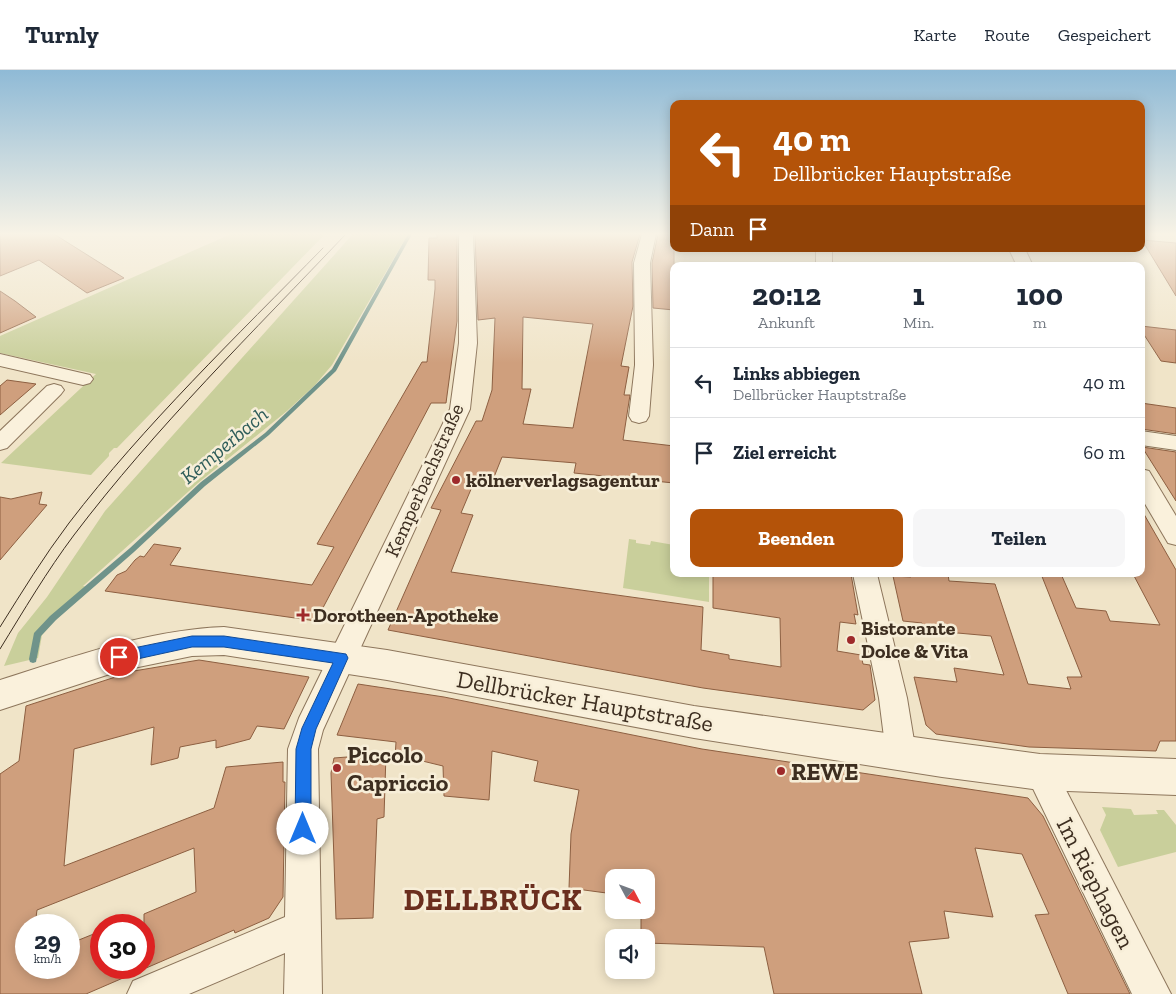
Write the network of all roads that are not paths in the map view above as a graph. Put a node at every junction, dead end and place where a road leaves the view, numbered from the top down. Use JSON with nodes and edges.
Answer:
{"nodes":[{"id":1,"x":467,"y":277,"type":"edge"},
{"id":2,"x":642,"y":277,"type":"edge"},
{"id":3,"x":0,"y":360,"type":"edge"},
{"id":4,"x":83,"y":379,"type":"dead end"},
{"id":5,"x":54,"y":390,"type":"dead end"},
{"id":6,"x":639,"y":416,"type":"dead end"},
{"id":7,"x":1145,"y":439,"type":"edge"},
{"id":8,"x":0,"y":443,"type":"edge"},
{"id":9,"x":1176,"y":443,"type":"edge"},
{"id":10,"x":1145,"y":484,"type":"edge"},
{"id":11,"x":1176,"y":536,"type":"edge"},
{"id":12,"x":867,"y":577,"type":"edge"},
{"id":13,"x":342,"y":658,"type":"junction"},
{"id":14,"x":0,"y":695,"type":"edge"},
{"id":15,"x":901,"y":753,"type":"junction"},
{"id":16,"x":1040,"y":772,"type":"junction"},
{"id":17,"x":1176,"y":777,"type":"edge"},
{"id":18,"x":302,"y":929,"type":"junction"},
{"id":19,"x":146,"y":994,"type":"edge"},
{"id":20,"x":303,"y":994,"type":"edge"},
{"id":21,"x":1152,"y":994,"type":"edge"}],
"edges":[{"from":1,"to":13,"type":"street","name":"Kemperbachstraße"},
{"from":2,"to":6,"type":"street"},
{"from":3,"to":4,"type":"street"},
{"from":5,"to":8,"type":"street"},
{"from":7,"to":9,"type":"street"},
{"from":10,"to":11,"type":"street"},
{"from":12,"to":15,"type":"street"},
{"from":13,"to":14,"type":"street","name":"Dellbrücker Hauptstraße"},
{"from":13,"to":15,"type":"street","name":"Dellbrücker Hauptstraße"},
{"from":13,"to":18,"type":"street","name":"Kemperbachstraße"},
{"from":15,"to":16,"type":"street","name":"Dellbrücker Hauptstraße"},
{"from":16,"to":17,"type":"street","name":"Dellbrücker Hauptstraße"},
{"from":16,"to":21,"type":"street","name":"Im Riephagen"},
{"from":18,"to":19,"type":"street"},
{"from":18,"to":20,"type":"street","name":"Kemperbachstraße"}]}
